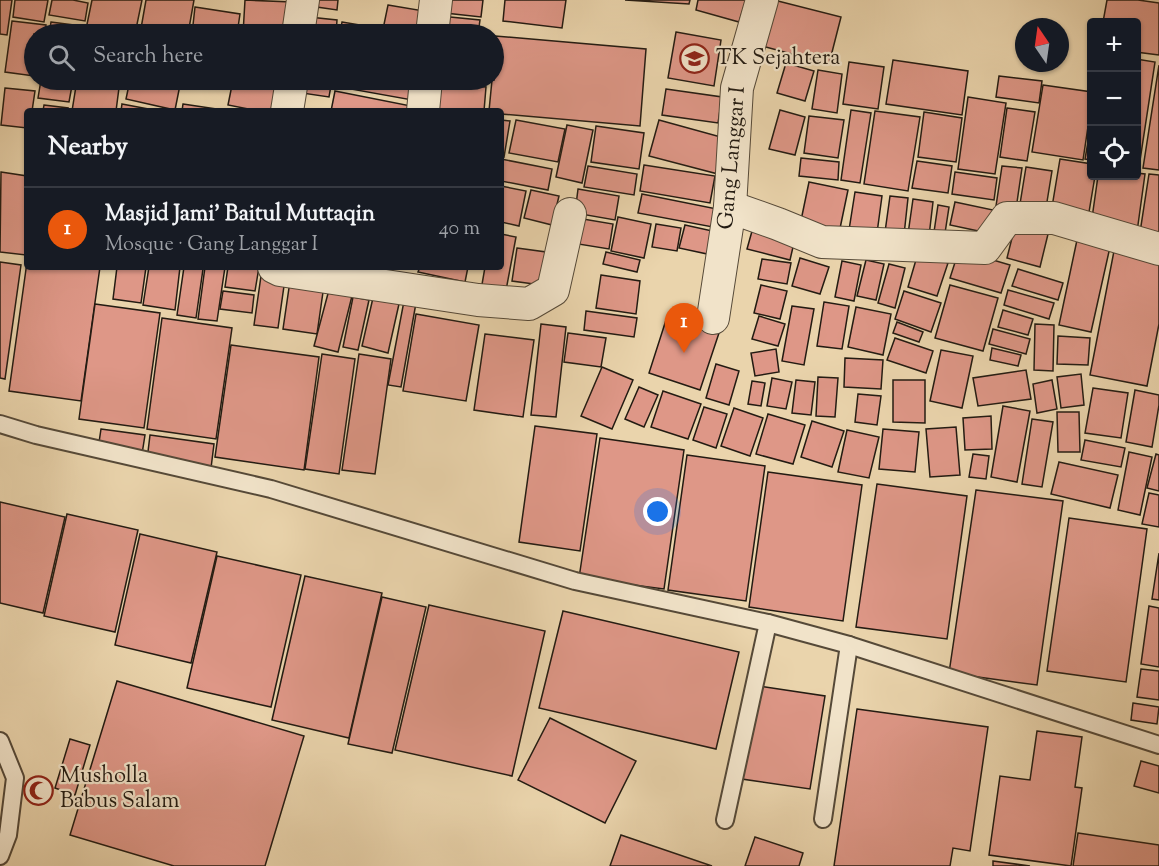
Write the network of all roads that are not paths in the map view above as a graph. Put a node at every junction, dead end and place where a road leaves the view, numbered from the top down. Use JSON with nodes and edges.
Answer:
{"nodes":[{"id":1,"x":303,"y":0,"type":"edge"},
{"id":2,"x":436,"y":0,"type":"edge"},
{"id":3,"x":762,"y":0,"type":"edge"},
{"id":4,"x":299,"y":24,"type":"edge"},
{"id":5,"x":433,"y":24,"type":"edge"},
{"id":6,"x":290,"y":90,"type":"edge"},
{"id":7,"x":425,"y":90,"type":"edge"},
{"id":8,"x":287,"y":108,"type":"edge"},
{"id":9,"x":423,"y":108,"type":"edge"},
{"id":10,"x":730,"y":207,"type":"junction"},
{"id":11,"x":570,"y":214,"type":"dead end"},
{"id":12,"x":1159,"y":249,"type":"edge"},
{"id":13,"x":280,"y":270,"type":"edge"},
{"id":14,"x":403,"y":278,"type":"edge"},
{"id":15,"x":713,"y":318,"type":"dead end"},
{"id":16,"x":0,"y":424,"type":"edge"},
{"id":17,"x":768,"y":622,"type":"junction"},
{"id":18,"x":849,"y":645,"type":"junction"},
{"id":19,"x":0,"y":741,"type":"edge"},
{"id":20,"x":1159,"y":745,"type":"edge"},
{"id":21,"x":823,"y":819,"type":"dead end"},
{"id":22,"x":726,"y":820,"type":"dead end"},
{"id":23,"x":0,"y":856,"type":"edge"}],
"edges":[{"from":1,"to":4,"type":"street"},
{"from":2,"to":5,"type":"street"},
{"from":3,"to":10,"type":"street","name":"Gang Langgar I"},
{"from":6,"to":8,"type":"street"},
{"from":7,"to":9,"type":"street"},
{"from":10,"to":12,"type":"street"},
{"from":10,"to":15,"type":"street","name":"Gang Langgar I"},
{"from":11,"to":14,"type":"street"},
{"from":13,"to":14,"type":"street"},
{"from":16,"to":17,"type":"lane"},
{"from":17,"to":18,"type":"lane"},
{"from":17,"to":22,"type":"lane"},
{"from":18,"to":20,"type":"lane"},
{"from":18,"to":21,"type":"lane"},
{"from":19,"to":23,"type":"lane"}]}
